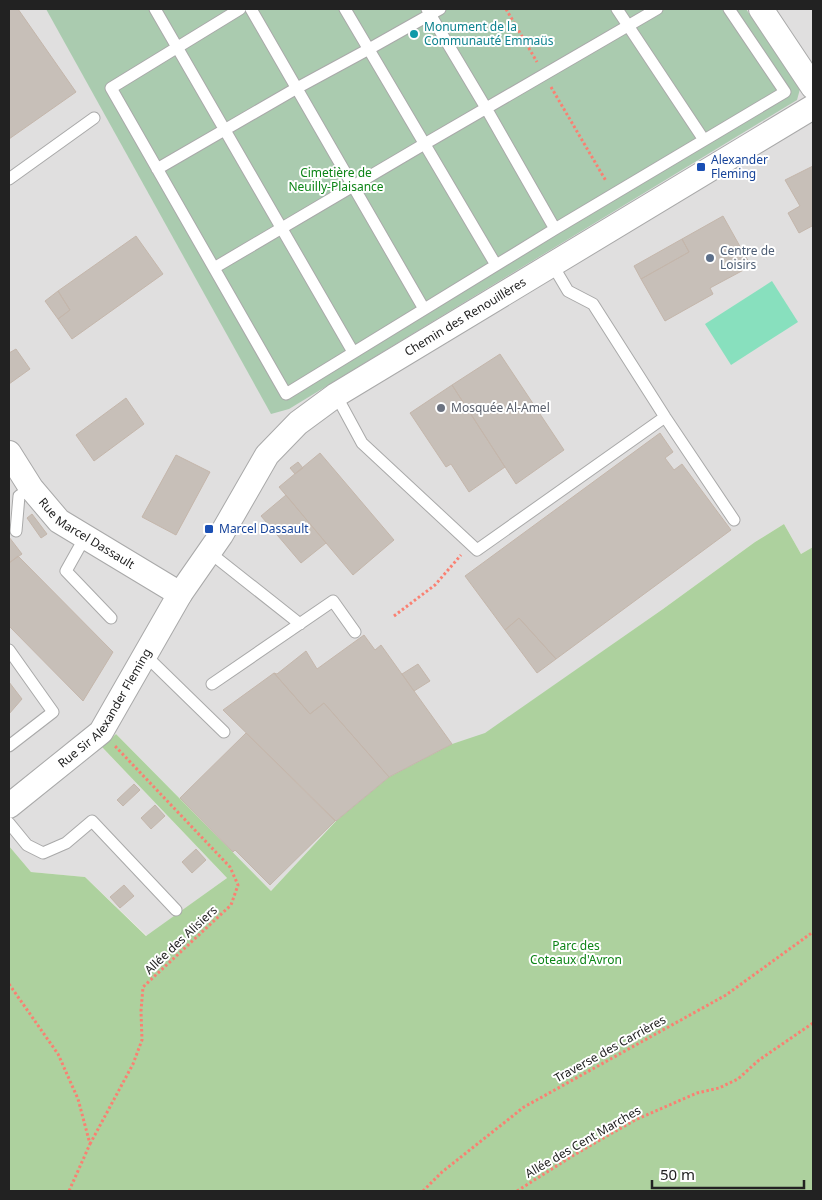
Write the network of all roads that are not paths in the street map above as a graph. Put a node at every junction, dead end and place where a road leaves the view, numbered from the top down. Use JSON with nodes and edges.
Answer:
{"nodes":[{"id":1,"x":155,"y":9,"type":"edge"},
{"id":2,"x":240,"y":9,"type":"edge"},
{"id":3,"x":251,"y":9,"type":"edge"},
{"id":4,"x":345,"y":9,"type":"edge"},
{"id":5,"x":617,"y":9,"type":"edge"},
{"id":6,"x":658,"y":9,"type":"edge"},
{"id":7,"x":729,"y":9,"type":"edge"},
{"id":8,"x":761,"y":9,"type":"edge"},
{"id":9,"x":432,"y":11,"type":"edge"},
{"id":10,"x":628,"y":26,"type":"junction"},
{"id":11,"x":177,"y":46,"type":"junction"},
{"id":12,"x":369,"y":49,"type":"junction"},
{"id":13,"x":806,"y":60,"type":"edge"},
{"id":14,"x":813,"y":86,"type":"edge"},
{"id":15,"x":297,"y":88,"type":"junction"},
{"id":16,"x":813,"y":107,"type":"edge"},
{"id":17,"x":486,"y":108,"type":"junction"},
{"id":18,"x":94,"y":118,"type":"dead end"},
{"id":19,"x":225,"y":130,"type":"junction"},
{"id":20,"x":704,"y":140,"type":"junction"},
{"id":21,"x":425,"y":145,"type":"junction"},
{"id":22,"x":157,"y":169,"type":"junction"},
{"id":23,"x":9,"y":179,"type":"edge"},
{"id":24,"x":353,"y":184,"type":"junction"},
{"id":25,"x":281,"y":228,"type":"junction"},
{"id":26,"x":555,"y":229,"type":"junction"},
{"id":27,"x":552,"y":264,"type":"junction"},
{"id":28,"x":496,"y":265,"type":"junction"},
{"id":29,"x":214,"y":268,"type":"junction"},
{"id":30,"x":424,"y":309,"type":"junction"},
{"id":31,"x":353,"y":352,"type":"junction"},
{"id":32,"x":336,"y":395,"type":"junction"},
{"id":33,"x":665,"y":418,"type":"junction"},
{"id":34,"x":9,"y":453,"type":"edge"},
{"id":35,"x":31,"y":488,"type":"junction"},
{"id":36,"x":734,"y":520,"type":"dead end"},
{"id":37,"x":16,"y":531,"type":"dead end"},
{"id":38,"x":85,"y":537,"type":"junction"},
{"id":39,"x":209,"y":552,"type":"junction"},
{"id":40,"x":180,"y":594,"type":"junction"},
{"id":41,"x":111,"y":618,"type":"dead end"},
{"id":42,"x":300,"y":624,"type":"junction"},
{"id":43,"x":355,"y":632,"type":"dead end"},
{"id":44,"x":9,"y":650,"type":"edge"},
{"id":45,"x":145,"y":655,"type":"junction"},
{"id":46,"x":212,"y":684,"type":"dead end"},
{"id":47,"x":224,"y":732,"type":"dead end"},
{"id":48,"x":9,"y":746,"type":"edge"},
{"id":49,"x":12,"y":798,"type":"edge"},
{"id":50,"x":9,"y":823,"type":"edge"},
{"id":51,"x":176,"y":910,"type":"dead end"}],
"edges":[{"from":1,"to":11,"type":"lane"},
{"from":2,"to":11,"type":"lane"},
{"from":3,"to":15,"type":"lane"},
{"from":4,"to":12,"type":"lane"},
{"from":5,"to":10,"type":"lane"},
{"from":6,"to":10,"type":"lane"},
{"from":7,"to":20,"type":"lane"},
{"from":8,"to":13,"type":"street"},
{"from":9,"to":12,"type":"lane"},
{"from":9,"to":17,"type":"lane"},
{"from":10,"to":17,"type":"lane"},
{"from":10,"to":20,"type":"lane"},
{"from":11,"to":19,"type":"lane"},
{"from":11,"to":22,"type":"lane"},
{"from":12,"to":15,"type":"lane"},
{"from":12,"to":21,"type":"lane"},
{"from":13,"to":14,"type":"street"},
{"from":15,"to":19,"type":"lane"},
{"from":15,"to":24,"type":"lane"},
{"from":16,"to":27,"type":"street","name":"Chemin des Renouillères"},
{"from":17,"to":21,"type":"lane"},
{"from":17,"to":26,"type":"lane"},
{"from":18,"to":23,"type":"lane"},
{"from":19,"to":22,"type":"lane"},
{"from":19,"to":25,"type":"lane"},
{"from":20,"to":26,"type":"lane"},
{"from":21,"to":24,"type":"lane"},
{"from":21,"to":28,"type":"lane"},
{"from":22,"to":29,"type":"lane"},
{"from":24,"to":25,"type":"lane"},
{"from":24,"to":30,"type":"lane"},
{"from":25,"to":29,"type":"lane"},
{"from":25,"to":31,"type":"lane"},
{"from":26,"to":28,"type":"lane"},
{"from":27,"to":32,"type":"street","name":"Chemin des Renouillères"},
{"from":27,"to":33,"type":"lane"},
{"from":28,"to":30,"type":"lane"},
{"from":29,"to":31,"type":"lane"},
{"from":30,"to":31,"type":"lane"},
{"from":32,"to":33,"type":"lane"},
{"from":32,"to":39,"type":"street","name":"Chemin des Renouillères"},
{"from":33,"to":36,"type":"lane"},
{"from":34,"to":35,"type":"street","name":"Rue Marcel Dassault"},
{"from":35,"to":37,"type":"lane"},
{"from":35,"to":38,"type":"street","name":"Rue Marcel Dassault"},
{"from":38,"to":40,"type":"street","name":"Rue Marcel Dassault"},
{"from":38,"to":41,"type":"lane"},
{"from":39,"to":40,"type":"street","name":"Chemin des Renouillères"},
{"from":39,"to":42,"type":"lane"},
{"from":40,"to":45,"type":"street","name":"Rue Sir Alexander Fleming"},
{"from":42,"to":43,"type":"lane"},
{"from":42,"to":46,"type":"lane"},
{"from":44,"to":48,"type":"lane"},
{"from":45,"to":47,"type":"lane"},
{"from":45,"to":49,"type":"street","name":"Rue Sir Alexander Fleming"},
{"from":50,"to":51,"type":"lane"}]}
